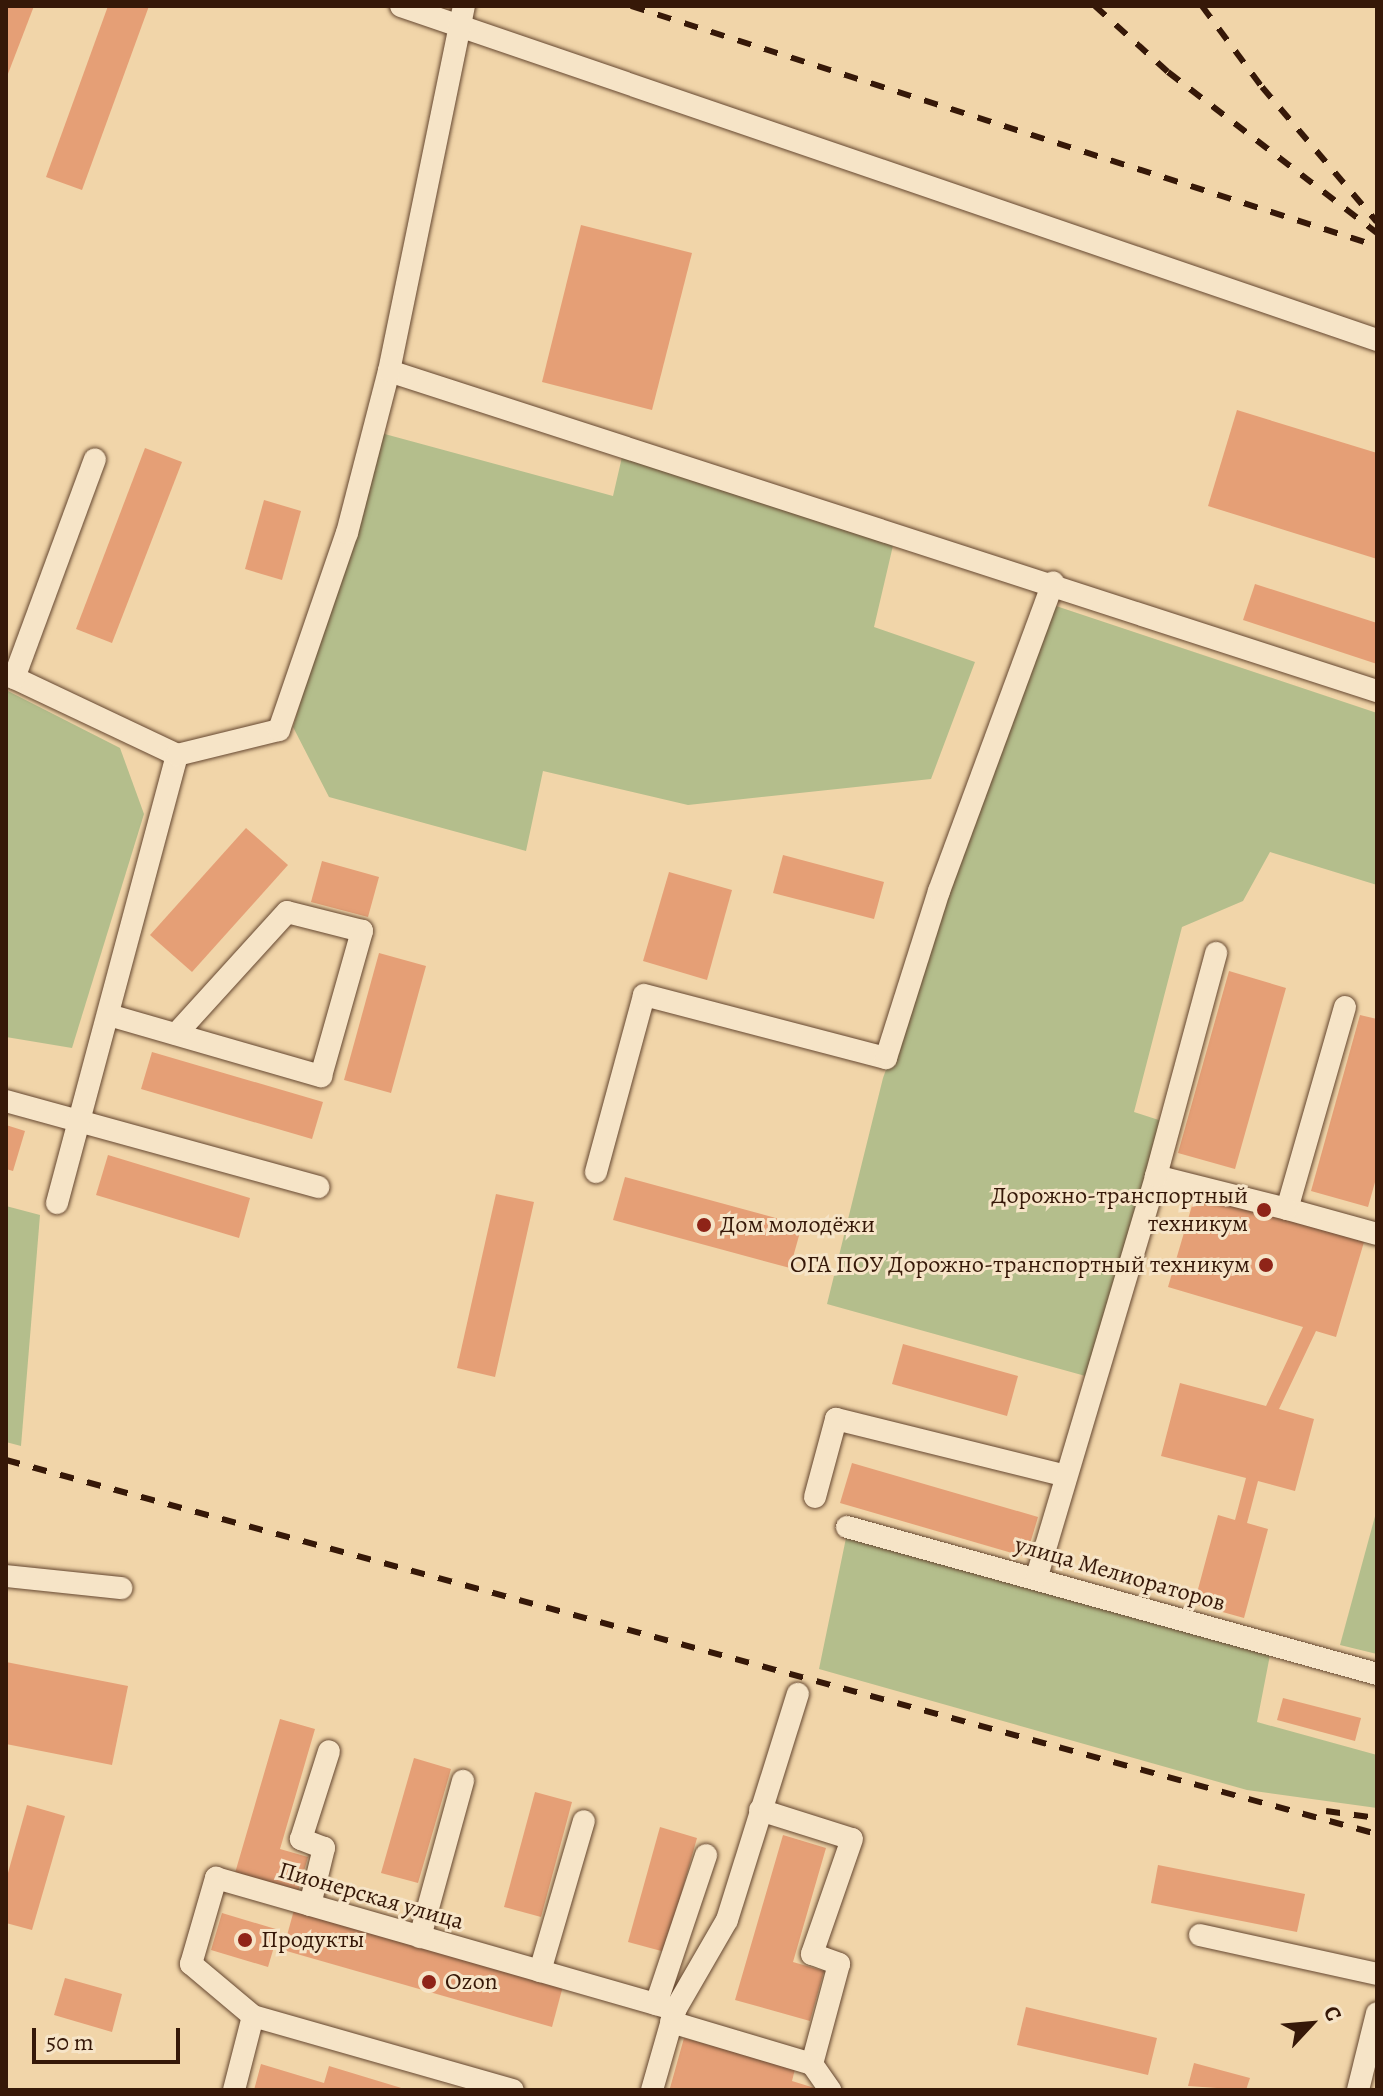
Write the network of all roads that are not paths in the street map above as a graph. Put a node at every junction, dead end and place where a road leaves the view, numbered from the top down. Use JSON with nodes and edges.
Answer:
{"nodes":[{"id":1,"x":401,"y":6,"type":"edge"},
{"id":2,"x":462,"y":16,"type":"edge"},
{"id":3,"x":1377,"y":340,"type":"edge"},
{"id":4,"x":389,"y":371,"type":"junction"},
{"id":5,"x":95,"y":459,"type":"dead end"},
{"id":6,"x":1053,"y":582,"type":"junction"},
{"id":7,"x":10,"y":676,"type":"edge"},
{"id":8,"x":1377,"y":691,"type":"edge"},
{"id":9,"x":177,"y":755,"type":"junction"},
{"id":10,"x":1216,"y":953,"type":"dead end"},
{"id":11,"x":1345,"y":1007,"type":"dead end"},
{"id":12,"x":109,"y":1015,"type":"junction"},
{"id":13,"x":176,"y":1034,"type":"junction"},
{"id":14,"x":6,"y":1101,"type":"edge"},
{"id":15,"x":79,"y":1121,"type":"junction"},
{"id":16,"x":596,"y":1172,"type":"dead end"},
{"id":17,"x":1156,"y":1176,"type":"junction"},
{"id":18,"x":318,"y":1187,"type":"dead end"},
{"id":19,"x":57,"y":1203,"type":"dead end"},
{"id":20,"x":1287,"y":1209,"type":"junction"},
{"id":21,"x":1377,"y":1234,"type":"edge"},
{"id":22,"x":1066,"y":1476,"type":"junction"},
{"id":23,"x":815,"y":1497,"type":"dead end"},
{"id":24,"x":847,"y":1527,"type":"dead end"},
{"id":25,"x":6,"y":1576,"type":"edge"},
{"id":26,"x":1037,"y":1576,"type":"junction"},
{"id":27,"x":121,"y":1588,"type":"dead end"},
{"id":28,"x":1377,"y":1674,"type":"edge"},
{"id":29,"x":798,"y":1694,"type":"dead end"},
{"id":30,"x":329,"y":1751,"type":"dead end"},
{"id":31,"x":463,"y":1781,"type":"dead end"},
{"id":32,"x":760,"y":1810,"type":"junction"},
{"id":33,"x":584,"y":1821,"type":"dead end"},
{"id":34,"x":706,"y":1855,"type":"dead end"},
{"id":35,"x":310,"y":1905,"type":"junction"},
{"id":36,"x":1200,"y":1935,"type":"dead end"},
{"id":37,"x":420,"y":1937,"type":"junction"},
{"id":38,"x":540,"y":1971,"type":"junction"},
{"id":39,"x":1377,"y":1974,"type":"edge"},
{"id":40,"x":668,"y":2012,"type":"junction"},
{"id":41,"x":1377,"y":2013,"type":"edge"},
{"id":42,"x":253,"y":2016,"type":"junction"},
{"id":43,"x":812,"y":2064,"type":"junction"},
{"id":44,"x":234,"y":2090,"type":"edge"},
{"id":45,"x":513,"y":2090,"type":"edge"},
{"id":46,"x":652,"y":2090,"type":"edge"},
{"id":47,"x":830,"y":2090,"type":"edge"},
{"id":48,"x":1358,"y":2090,"type":"edge"}],
"edges":[{"from":1,"to":2,"type":"street"},
{"from":2,"to":3,"type":"street"},
{"from":2,"to":4,"type":"street"},
{"from":4,"to":6,"type":"street"},
{"from":4,"to":9,"type":"street"},
{"from":5,"to":7,"type":"street"},
{"from":6,"to":8,"type":"street"},
{"from":6,"to":16,"type":"street"},
{"from":7,"to":9,"type":"street"},
{"from":9,"to":12,"type":"street"},
{"from":10,"to":17,"type":"street"},
{"from":11,"to":20,"type":"street"},
{"from":12,"to":13,"type":"street"},
{"from":12,"to":15,"type":"street"},
{"from":13,"to":13,"type":"street"},
{"from":14,"to":15,"type":"street"},
{"from":15,"to":18,"type":"street"},
{"from":15,"to":19,"type":"street"},
{"from":17,"to":20,"type":"street"},
{"from":17,"to":22,"type":"street"},
{"from":20,"to":21,"type":"street"},
{"from":22,"to":23,"type":"street"},
{"from":22,"to":26,"type":"street"},
{"from":24,"to":26,"type":"street","name":"улица Мелиораторов"},
{"from":25,"to":27,"type":"street"},
{"from":26,"to":28,"type":"street","name":"улица Мелиораторов"},
{"from":29,"to":32,"type":"street"},
{"from":30,"to":35,"type":"street"},
{"from":31,"to":37,"type":"street"},
{"from":32,"to":40,"type":"street"},
{"from":32,"to":43,"type":"street"},
{"from":33,"to":38,"type":"street"},
{"from":34,"to":40,"type":"street"},
{"from":35,"to":37,"type":"street","name":"Пионерская улица"},
{"from":35,"to":42,"type":"street","name":"Пионерская улица"},
{"from":36,"to":39,"type":"street"},
{"from":37,"to":38,"type":"street","name":"Пионерская улица"},
{"from":38,"to":40,"type":"street","name":"Пионерская улица"},
{"from":40,"to":43,"type":"street","name":"Пионерская улица"},
{"from":40,"to":46,"type":"street"},
{"from":41,"to":48,"type":"street"},
{"from":42,"to":44,"type":"street"},
{"from":42,"to":45,"type":"street"},
{"from":43,"to":47,"type":"street"}]}
